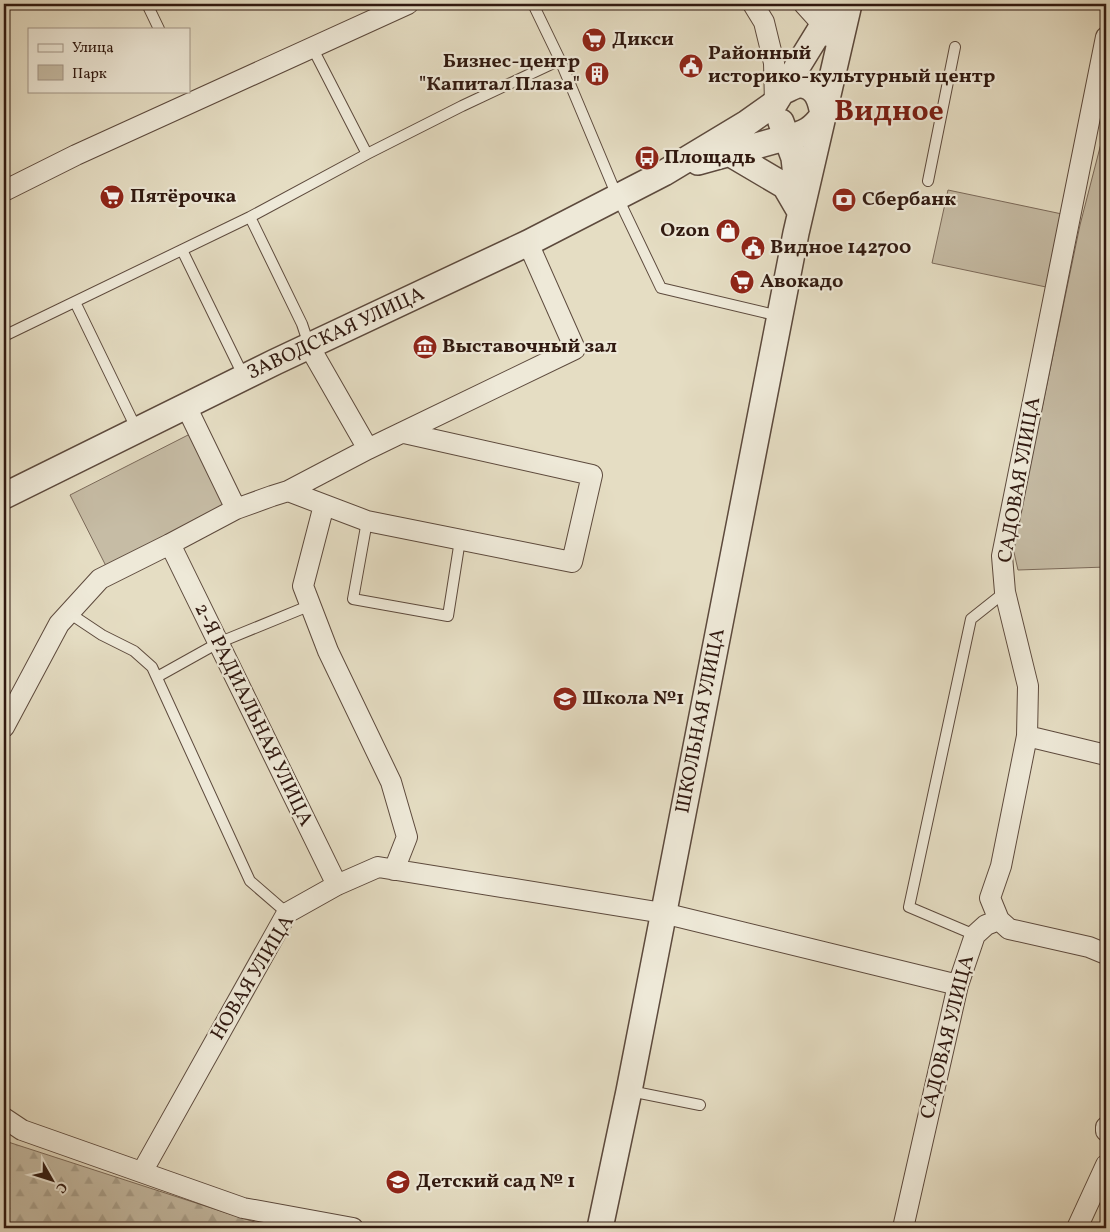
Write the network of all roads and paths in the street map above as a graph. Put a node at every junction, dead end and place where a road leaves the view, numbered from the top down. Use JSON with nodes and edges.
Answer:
{"nodes":[{"id":1,"x":147,"y":4,"type":"edge"},
{"id":2,"x":408,"y":4,"type":"edge"},
{"id":3,"x":533,"y":4,"type":"edge"},
{"id":4,"x":753,"y":4,"type":"edge"},
{"id":5,"x":804,"y":4,"type":"edge"},
{"id":6,"x":849,"y":4,"type":"edge"},
{"id":7,"x":829,"y":14,"type":"edge"},
{"id":8,"x":159,"y":28,"type":"edge"},
{"id":9,"x":1106,"y":37,"type":"edge"},
{"id":10,"x":955,"y":47,"type":"dead end"},
{"id":11,"x":312,"y":48,"type":"junction"},
{"id":12,"x":838,"y":56,"type":"junction"},
{"id":13,"x":560,"y":60,"type":"junction"},
{"id":14,"x":192,"y":95,"type":"edge"},
{"id":15,"x":780,"y":97,"type":"junction"},
{"id":16,"x":823,"y":115,"type":"junction"},
{"id":17,"x":788,"y":137,"type":"junction"},
{"id":18,"x":729,"y":153,"type":"junction"},
{"id":19,"x":366,"y":154,"type":"junction"},
{"id":20,"x":667,"y":170,"type":"junction"},
{"id":21,"x":928,"y":181,"type":"dead end"},
{"id":22,"x":4,"y":190,"type":"edge"},
{"id":23,"x":617,"y":196,"type":"junction"},
{"id":24,"x":800,"y":214,"type":"junction"},
{"id":25,"x":250,"y":216,"type":"junction"},
{"id":26,"x":528,"y":243,"type":"junction"},
{"id":27,"x":182,"y":250,"type":"junction"},
{"id":28,"x":75,"y":302,"type":"junction"},
{"id":29,"x":780,"y":316,"type":"junction"},
{"id":30,"x":4,"y":336,"type":"edge"},
{"id":31,"x":309,"y":346,"type":"junction"},
{"id":32,"x":244,"y":377,"type":"junction"},
{"id":33,"x":186,"y":406,"type":"junction"},
{"id":34,"x":137,"y":430,"type":"junction"},
{"id":35,"x":404,"y":433,"type":"junction"},
{"id":36,"x":368,"y":449,"type":"junction"},
{"id":37,"x":288,"y":491,"type":"junction"},
{"id":38,"x":4,"y":496,"type":"edge"},
{"id":39,"x":324,"y":505,"type":"junction"},
{"id":40,"x":236,"y":508,"type":"junction"},
{"id":41,"x":367,"y":521,"type":"junction"},
{"id":42,"x":460,"y":540,"type":"junction"},
{"id":43,"x":170,"y":544,"type":"junction"},
{"id":44,"x":1005,"y":592,"type":"junction"},
{"id":45,"x":310,"y":605,"type":"junction"},
{"id":46,"x":69,"y":613,"type":"junction"},
{"id":47,"x":218,"y":643,"type":"junction"},
{"id":48,"x":157,"y":677,"type":"junction"},
{"id":49,"x":4,"y":727,"type":"edge"},
{"id":50,"x":1027,"y":736,"type":"junction"},
{"id":51,"x":1106,"y":755,"type":"edge"},
{"id":52,"x":394,"y":870,"type":"junction"},
{"id":53,"x":336,"y":885,"type":"junction"},
{"id":54,"x":287,"y":913,"type":"junction"},
{"id":55,"x":663,"y":913,"type":"junction"},
{"id":56,"x":999,"y":920,"type":"junction"},
{"id":57,"x":975,"y":935,"type":"junction"},
{"id":58,"x":1106,"y":954,"type":"edge"},
{"id":59,"x":958,"y":986,"type":"junction"},
{"id":60,"x":629,"y":1091,"type":"junction"},
{"id":61,"x":700,"y":1105,"type":"dead end"},
{"id":62,"x":4,"y":1118,"type":"edge"},
{"id":63,"x":1106,"y":1165,"type":"edge"},
{"id":64,"x":142,"y":1172,"type":"junction"},
{"id":65,"x":353,"y":1228,"type":"edge"},
{"id":66,"x":600,"y":1228,"type":"edge"},
{"id":67,"x":902,"y":1228,"type":"edge"},
{"id":68,"x":1077,"y":1228,"type":"edge"}],
"edges":[{"from":1,"to":8,"type":"lane"},
{"from":2,"to":11,"type":"street"},
{"from":3,"to":13,"type":"lane"},
{"from":4,"to":15,"type":"street"},
{"from":5,"to":7,"type":"street"},
{"from":6,"to":12,"type":"street","name":"ШКОЛЬНАЯ УЛИЦА"},
{"from":7,"to":12,"type":"street"},
{"from":7,"to":15,"type":"street"},
{"from":9,"to":44,"type":"street","name":"САДОВАЯ УЛИЦА"},
{"from":10,"to":21,"type":"lane"},
{"from":11,"to":14,"type":"street"},
{"from":11,"to":19,"type":"lane"},
{"from":12,"to":16,"type":"street","name":"ШКОЛЬНАЯ УЛИЦА"},
{"from":13,"to":19,"type":"lane"},
{"from":13,"to":23,"type":"lane"},
{"from":14,"to":22,"type":"street"},
{"from":15,"to":16,"type":"street"},
{"from":15,"to":17,"type":"street"},
{"from":15,"to":20,"type":"street"},
{"from":16,"to":17,"type":"street"},
{"from":16,"to":24,"type":"street","name":"ШКОЛЬНАЯ УЛИЦА"},
{"from":17,"to":18,"type":"street"},
{"from":17,"to":24,"type":"street"},
{"from":18,"to":20,"type":"street"},
{"from":18,"to":24,"type":"street"},
{"from":19,"to":25,"type":"lane"},
{"from":20,"to":23,"type":"street","name":"ЗАВОДСКАЯ УЛИЦА"},
{"from":23,"to":26,"type":"street","name":"ЗАВОДСКАЯ УЛИЦА"},
{"from":23,"to":29,"type":"lane"},
{"from":24,"to":29,"type":"street","name":"ШКОЛЬНАЯ УЛИЦА"},
{"from":25,"to":27,"type":"lane"},
{"from":25,"to":31,"type":"lane"},
{"from":26,"to":31,"type":"street","name":"ЗАВОДСКАЯ УЛИЦА"},
{"from":26,"to":35,"type":"street"},
{"from":27,"to":28,"type":"lane"},
{"from":27,"to":32,"type":"lane"},
{"from":28,"to":30,"type":"lane"},
{"from":28,"to":34,"type":"lane"},
{"from":29,"to":55,"type":"street","name":"ШКОЛЬНАЯ УЛИЦА"},
{"from":31,"to":32,"type":"street","name":"ЗАВОДСКАЯ УЛИЦА"},
{"from":31,"to":36,"type":"street"},
{"from":32,"to":33,"type":"street","name":"ЗАВОДСКАЯ УЛИЦА"},
{"from":33,"to":34,"type":"street","name":"ЗАВОДСКАЯ УЛИЦА"},
{"from":33,"to":40,"type":"street"},
{"from":34,"to":38,"type":"street","name":"ЗАВОДСКАЯ УЛИЦА"},
{"from":35,"to":36,"type":"street"},
{"from":35,"to":42,"type":"street"},
{"from":36,"to":37,"type":"street"},
{"from":37,"to":39,"type":"street"},
{"from":37,"to":40,"type":"street"},
{"from":39,"to":41,"type":"street"},
{"from":39,"to":45,"type":"street"},
{"from":40,"to":43,"type":"street"},
{"from":41,"to":42,"type":"street"},
{"from":41,"to":42,"type":"lane"},
{"from":43,"to":46,"type":"street"},
{"from":43,"to":47,"type":"street","name":"2-Я РАДИАЛЬНАЯ УЛИЦА"},
{"from":44,"to":50,"type":"street","name":"САДОВАЯ УЛИЦА"},
{"from":44,"to":57,"type":"lane"},
{"from":45,"to":47,"type":"lane"},
{"from":45,"to":52,"type":"street"},
{"from":46,"to":48,"type":"lane"},
{"from":46,"to":49,"type":"street"},
{"from":47,"to":48,"type":"lane"},
{"from":47,"to":53,"type":"street","name":"2-Я РАДИАЛЬНАЯ УЛИЦА"},
{"from":48,"to":54,"type":"lane"},
{"from":50,"to":51,"type":"street"},
{"from":50,"to":56,"type":"street","name":"САДОВАЯ УЛИЦА"},
{"from":52,"to":53,"type":"street","name":"НОВАЯ УЛИЦА"},
{"from":52,"to":55,"type":"street","name":"НОВАЯ УЛИЦА"},
{"from":53,"to":54,"type":"street","name":"НОВАЯ УЛИЦА"},
{"from":54,"to":64,"type":"street","name":"НОВАЯ УЛИЦА"},
{"from":55,"to":59,"type":"street","name":"НОВАЯ УЛИЦА"},
{"from":55,"to":60,"type":"street","name":"ШКОЛЬНАЯ УЛИЦА"},
{"from":56,"to":57,"type":"street","name":"САДОВАЯ УЛИЦА"},
{"from":56,"to":58,"type":"street"},
{"from":57,"to":59,"type":"street","name":"САДОВАЯ УЛИЦА"},
{"from":59,"to":67,"type":"street","name":"САДОВАЯ УЛИЦА"},
{"from":60,"to":61,"type":"lane"},
{"from":60,"to":66,"type":"street","name":"ШКОЛЬНАЯ УЛИЦА"},
{"from":62,"to":64,"type":"street"},
{"from":63,"to":68,"type":"street"},
{"from":64,"to":65,"type":"street"}]}
